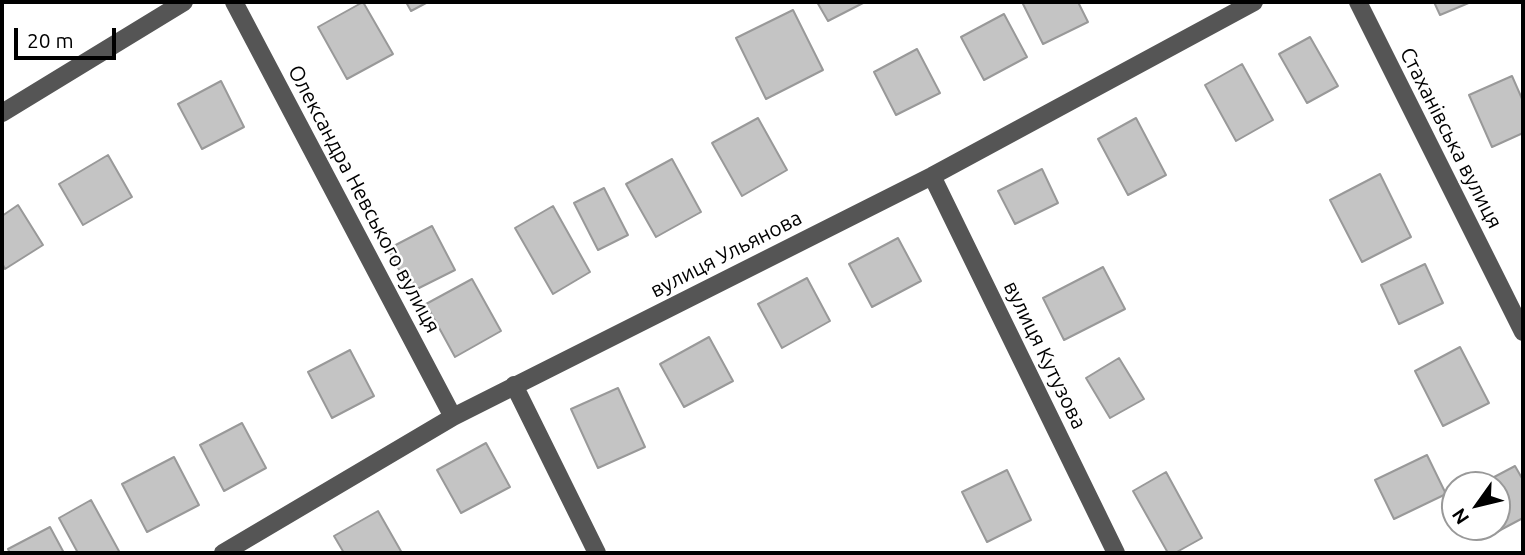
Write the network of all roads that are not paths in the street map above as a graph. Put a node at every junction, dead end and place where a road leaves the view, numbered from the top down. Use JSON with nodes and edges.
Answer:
{"nodes":[{"id":1,"x":184,"y":2,"type":"edge"},
{"id":2,"x":234,"y":2,"type":"edge"},
{"id":3,"x":1254,"y":2,"type":"edge"},
{"id":4,"x":1358,"y":2,"type":"edge"},
{"id":5,"x":2,"y":113,"type":"edge"},
{"id":6,"x":932,"y":177,"type":"junction"},
{"id":7,"x":1523,"y":332,"type":"edge"},
{"id":8,"x":514,"y":385,"type":"junction"},
{"id":9,"x":453,"y":417,"type":"junction"},
{"id":10,"x":223,"y":553,"type":"edge"},
{"id":11,"x":597,"y":553,"type":"edge"},
{"id":12,"x":1116,"y":553,"type":"edge"}],
"edges":[{"from":1,"to":5,"type":"street"},
{"from":2,"to":9,"type":"street","name":"Олександра Невського вулиця"},
{"from":3,"to":6,"type":"street","name":"вулиця Ульянова"},
{"from":4,"to":7,"type":"street","name":"Стаханівська вулиця"},
{"from":6,"to":8,"type":"street","name":"вулиця Ульянова"},
{"from":6,"to":12,"type":"street","name":"вулиця Кутузова"},
{"from":8,"to":9,"type":"street","name":"вулиця Ульянова"},
{"from":8,"to":11,"type":"street"},
{"from":9,"to":10,"type":"street","name":"вулиця Ульянова"}]}
